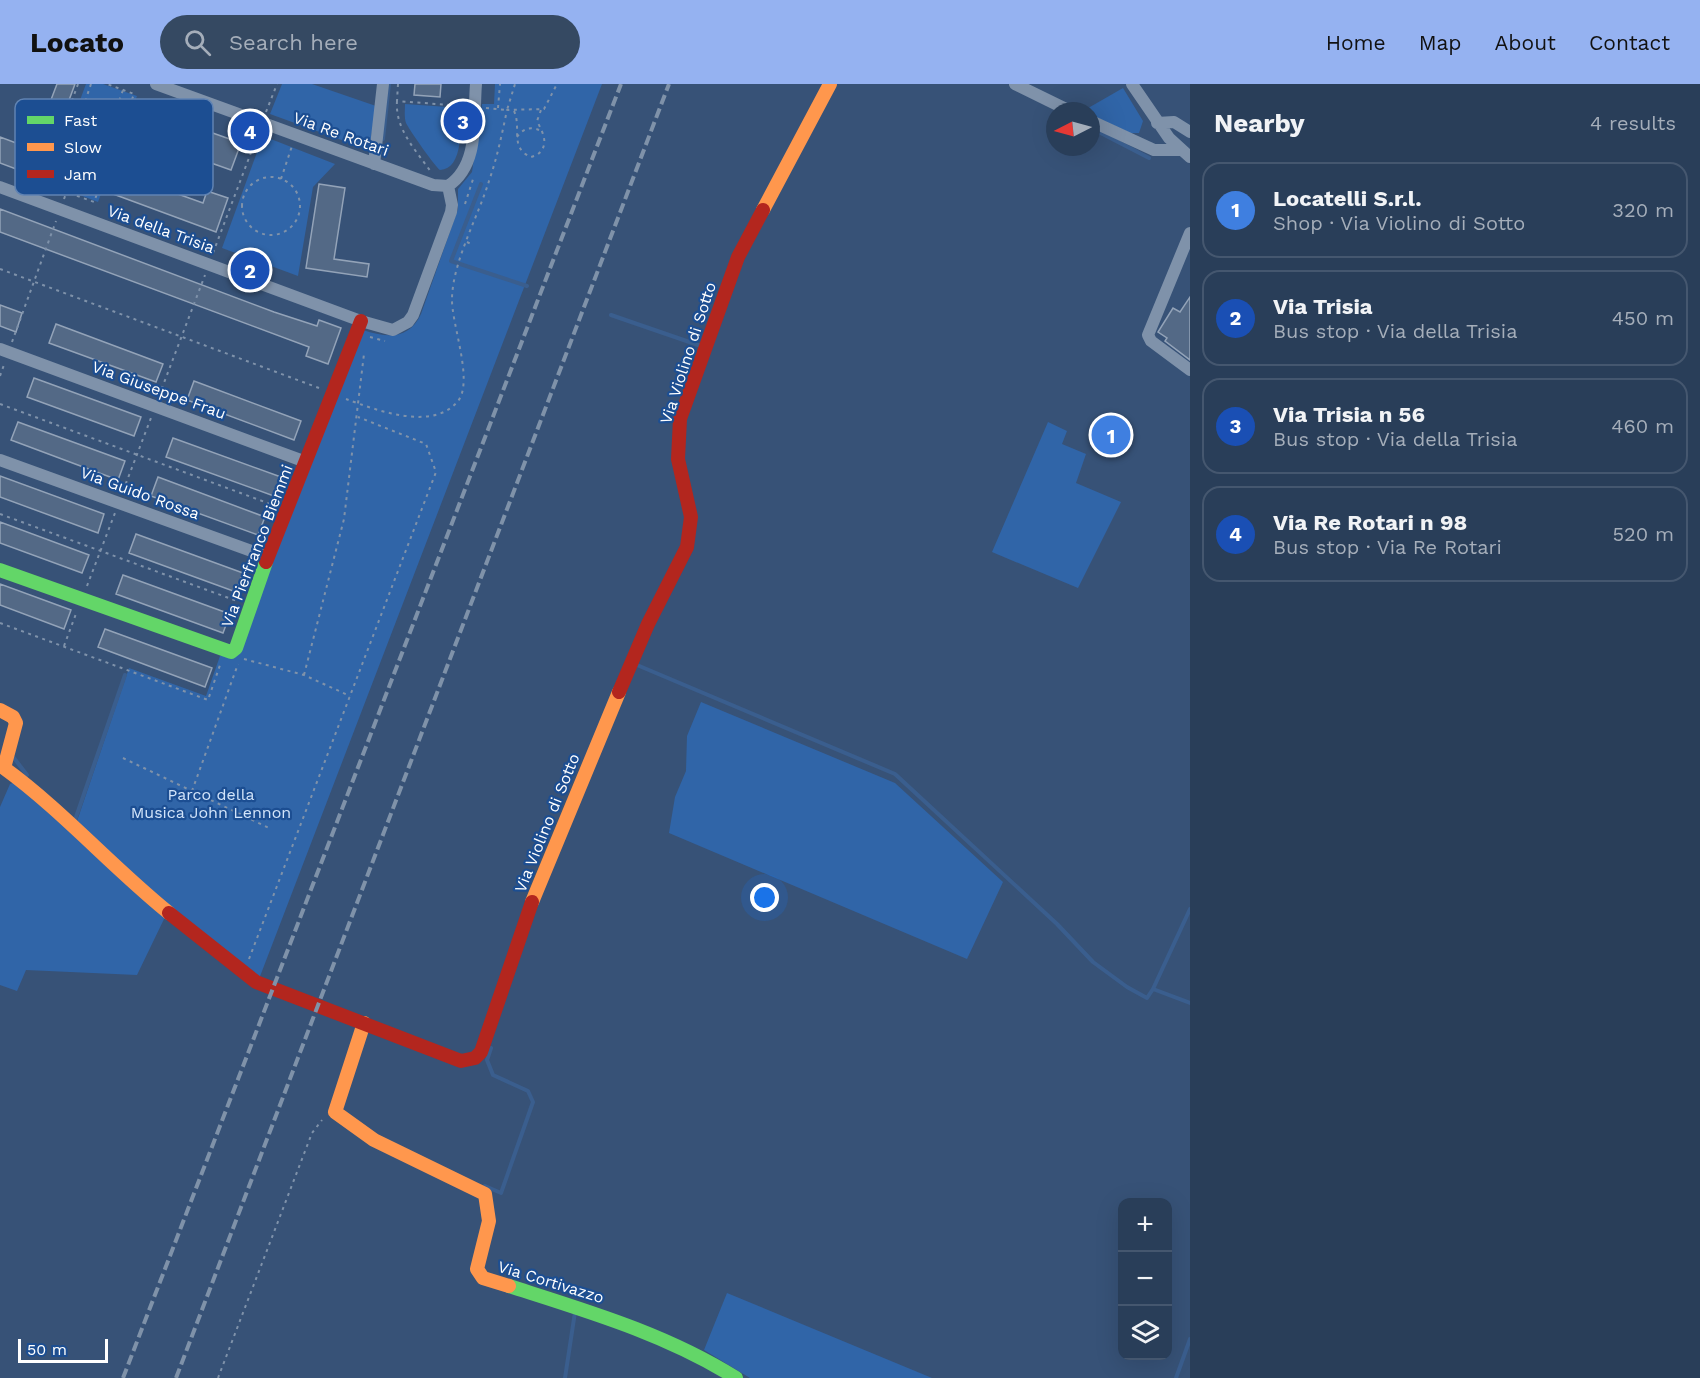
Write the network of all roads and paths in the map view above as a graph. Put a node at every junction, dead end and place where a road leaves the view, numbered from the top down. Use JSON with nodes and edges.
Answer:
{"nodes":[{"id":1,"x":78,"y":84,"type":"edge"},
{"id":2,"x":91,"y":84,"type":"edge"},
{"id":3,"x":108,"y":84,"type":"edge"},
{"id":4,"x":156,"y":84,"type":"edge"},
{"id":5,"x":277,"y":84,"type":"edge"},
{"id":6,"x":383,"y":84,"type":"edge"},
{"id":7,"x":398,"y":84,"type":"edge"},
{"id":8,"x":476,"y":84,"type":"edge"},
{"id":9,"x":500,"y":84,"type":"edge"},
{"id":10,"x":515,"y":84,"type":"edge"},
{"id":11,"x":557,"y":84,"type":"edge"},
{"id":12,"x":830,"y":84,"type":"edge"},
{"id":13,"x":1015,"y":84,"type":"edge"},
{"id":14,"x":1132,"y":84,"type":"edge"},
{"id":15,"x":123,"y":90,"type":"junction"},
{"id":16,"x":73,"y":99,"type":"edge"},
{"id":17,"x":86,"y":99,"type":"edge"},
{"id":18,"x":120,"y":99,"type":"edge"},
{"id":19,"x":132,"y":99,"type":"edge"},
{"id":20,"x":198,"y":99,"type":"edge"},
{"id":21,"x":397,"y":101,"type":"junction"},
{"id":22,"x":1052,"y":102,"type":"edge"},
{"id":23,"x":213,"y":104,"type":"edge"},
{"id":24,"x":474,"y":107,"type":"junction"},
{"id":25,"x":498,"y":109,"type":"junction"},
{"id":26,"x":507,"y":110,"type":"junction"},
{"id":27,"x":541,"y":110,"type":"junction"},
{"id":28,"x":514,"y":111,"type":"junction"},
{"id":29,"x":262,"y":122,"type":"junction"},
{"id":30,"x":1157,"y":123,"type":"junction"},
{"id":31,"x":1100,"y":125,"type":"edge"},
{"id":32,"x":543,"y":132,"type":"junction"},
{"id":33,"x":1190,"y":132,"type":"edge"},
{"id":34,"x":296,"y":135,"type":"junction"},
{"id":35,"x":517,"y":137,"type":"junction"},
{"id":36,"x":1185,"y":153,"type":"edge"},
{"id":37,"x":374,"y":164,"type":"junction"},
{"id":38,"x":476,"y":172,"type":"dead end"},
{"id":39,"x":281,"y":179,"type":"junction"},
{"id":40,"x":0,"y":187,"type":"edge"},
{"id":41,"x":444,"y":187,"type":"junction"},
{"id":42,"x":15,"y":192,"type":"edge"},
{"id":43,"x":236,"y":193,"type":"junction"},
{"id":44,"x":22,"y":195,"type":"edge"},
{"id":45,"x":66,"y":195,"type":"edge"},
{"id":46,"x":75,"y":195,"type":"edge"},
{"id":47,"x":97,"y":195,"type":"edge"},
{"id":48,"x":243,"y":196,"type":"junction"},
{"id":49,"x":464,"y":206,"type":"dead end"},
{"id":50,"x":61,"y":209,"type":"junction"},
{"id":51,"x":1190,"y":233,"type":"edge"},
{"id":52,"x":467,"y":242,"type":"dead end"},
{"id":53,"x":473,"y":244,"type":"dead end"},
{"id":54,"x":209,"y":264,"type":"junction"},
{"id":55,"x":361,"y":321,"type":"junction"},
{"id":56,"x":365,"y":335,"type":"dead end"},
{"id":57,"x":390,"y":342,"type":"dead end"},
{"id":58,"x":364,"y":347,"type":"dead end"},
{"id":59,"x":4,"y":351,"type":"edge"},
{"id":60,"x":1190,"y":370,"type":"edge"},
{"id":61,"x":0,"y":376,"type":"edge"},
{"id":62,"x":0,"y":404,"type":"edge"},
{"id":63,"x":155,"y":406,"type":"junction"},
{"id":64,"x":358,"y":417,"type":"junction"},
{"id":65,"x":137,"y":454,"type":"junction"},
{"id":66,"x":0,"y":459,"type":"edge"},
{"id":67,"x":306,"y":462,"type":"junction"},
{"id":68,"x":118,"y":503,"type":"junction"},
{"id":69,"x":288,"y":510,"type":"junction"},
{"id":70,"x":0,"y":514,"type":"edge"},
{"id":71,"x":100,"y":551,"type":"junction"},
{"id":72,"x":268,"y":556,"type":"junction"},
{"id":73,"x":0,"y":570,"type":"edge"},
{"id":74,"x":82,"y":600,"type":"junction"},
{"id":75,"x":252,"y":607,"type":"junction"},
{"id":76,"x":0,"y":623,"type":"edge"},
{"id":77,"x":64,"y":646,"type":"junction"},
{"id":78,"x":225,"y":652,"type":"junction"},
{"id":79,"x":304,"y":675,"type":"junction"},
{"id":80,"x":350,"y":696,"type":"junction"},
{"id":81,"x":0,"y":710,"type":"edge"},
{"id":82,"x":123,"y":758,"type":"dead end"},
{"id":83,"x":191,"y":791,"type":"junction"},
{"id":84,"x":269,"y":828,"type":"dead end"},
{"id":85,"x":249,"y":957,"type":"dead end"},
{"id":86,"x":364,"y":1023,"type":"junction"},
{"id":87,"x":335,"y":1112,"type":"junction"},
{"id":88,"x":218,"y":1378,"type":"edge"},
{"id":89,"x":735,"y":1378,"type":"edge"}],
"edges":[{"from":1,"to":16,"type":"path"},
{"from":2,"to":17,"type":"path"},
{"from":3,"to":15,"type":"path"},
{"from":4,"to":20,"type":"street","name":"Via Re Rotari"},
{"from":5,"to":29,"type":"path"},
{"from":6,"to":37,"type":"street"},
{"from":7,"to":21,"type":"path"},
{"from":8,"to":24,"type":"street"},
{"from":9,"to":25,"type":"path"},
{"from":10,"to":26,"type":"path"},
{"from":11,"to":27,"type":"path"},
{"from":12,"to":86,"type":"street","name":"Via Violino di Sotto"},
{"from":13,"to":22,"type":"street"},
{"from":14,"to":30,"type":"street"},
{"from":15,"to":18,"type":"path"},
{"from":15,"to":19,"type":"path"},
{"from":21,"to":24,"type":"path"},
{"from":21,"to":41,"type":"path"},
{"from":23,"to":29,"type":"street","name":"Via Re Rotari"},
{"from":24,"to":25,"type":"path"},
{"from":24,"to":41,"type":"street"},
{"from":25,"to":26,"type":"path"},
{"from":26,"to":28,"type":"path"},
{"from":27,"to":28,"type":"path"},
{"from":27,"to":32,"type":"path"},
{"from":28,"to":35,"type":"path"},
{"from":29,"to":34,"type":"street","name":"Via Re Rotari"},
{"from":29,"to":43,"type":"path"},
{"from":30,"to":33,"type":"street"},
{"from":30,"to":36,"type":"street"},
{"from":31,"to":36,"type":"street"},
{"from":32,"to":35,"type":"path"},
{"from":32,"to":35,"type":"path"},
{"from":34,"to":37,"type":"street","name":"Via Re Rotari"},
{"from":34,"to":39,"type":"path"},
{"from":37,"to":41,"type":"street","name":"Via Re Rotari"},
{"from":38,"to":49,"type":"path"},
{"from":39,"to":48,"type":"path"},
{"from":39,"to":48,"type":"path"},
{"from":40,"to":42,"type":"street","name":"Via della Trisia"},
{"from":41,"to":55,"type":"street","name":"Via della Trisia"},
{"from":43,"to":48,"type":"path"},
{"from":43,"to":54,"type":"path"},
{"from":44,"to":50,"type":"street","name":"Via della Trisia"},
{"from":45,"to":50,"type":"path"},
{"from":46,"to":47,"type":"path"},
{"from":50,"to":54,"type":"street","name":"Via della Trisia"},
{"from":50,"to":59,"type":"path"},
{"from":51,"to":60,"type":"street"},
{"from":52,"to":53,"type":"path"},
{"from":54,"to":55,"type":"street","name":"Via della Trisia"},
{"from":54,"to":63,"type":"path"},
{"from":55,"to":67,"type":"street","name":"Via Pierfranco Biemmi"},
{"from":56,"to":57,"type":"path"},
{"from":58,"to":64,"type":"path"},
{"from":59,"to":61,"type":"path"},
{"from":59,"to":63,"type":"street","name":"Via Giuseppe Frau"},
{"from":62,"to":65,"type":"path"},
{"from":63,"to":65,"type":"path"},
{"from":63,"to":67,"type":"street","name":"Via Giuseppe Frau"},
{"from":64,"to":79,"type":"path"},
{"from":64,"to":80,"type":"path"},
{"from":65,"to":68,"type":"path"},
{"from":65,"to":69,"type":"path"},
{"from":66,"to":68,"type":"street","name":"Via Guido Rossa"},
{"from":67,"to":69,"type":"street","name":"Via Pierfranco Biemmi"},
{"from":68,"to":71,"type":"path"},
{"from":68,"to":72,"type":"street","name":"Via Guido Rossa"},
{"from":69,"to":72,"type":"street","name":"Via Pierfranco Biemmi"},
{"from":70,"to":71,"type":"path"},
{"from":71,"to":74,"type":"path"},
{"from":71,"to":75,"type":"path"},
{"from":72,"to":75,"type":"street","name":"Via Pierfranco Biemmi"},
{"from":73,"to":74,"type":"street","name":"Via Pierfranco Biemmi"},
{"from":74,"to":77,"type":"path"},
{"from":74,"to":78,"type":"street","name":"Via Pierfranco Biemmi"},
{"from":75,"to":78,"type":"street","name":"Via Pierfranco Biemmi"},
{"from":76,"to":77,"type":"path"},
{"from":77,"to":78,"type":"path"},
{"from":79,"to":80,"type":"path"},
{"from":79,"to":83,"type":"path"},
{"from":80,"to":85,"type":"path"},
{"from":81,"to":86,"type":"street","name":"Via Violino di Sotto"},
{"from":82,"to":83,"type":"path"},
{"from":83,"to":84,"type":"path"},
{"from":86,"to":87,"type":"street"},
{"from":87,"to":88,"type":"path"},
{"from":87,"to":89,"type":"street","name":"Via Cortivazzo"}]}
